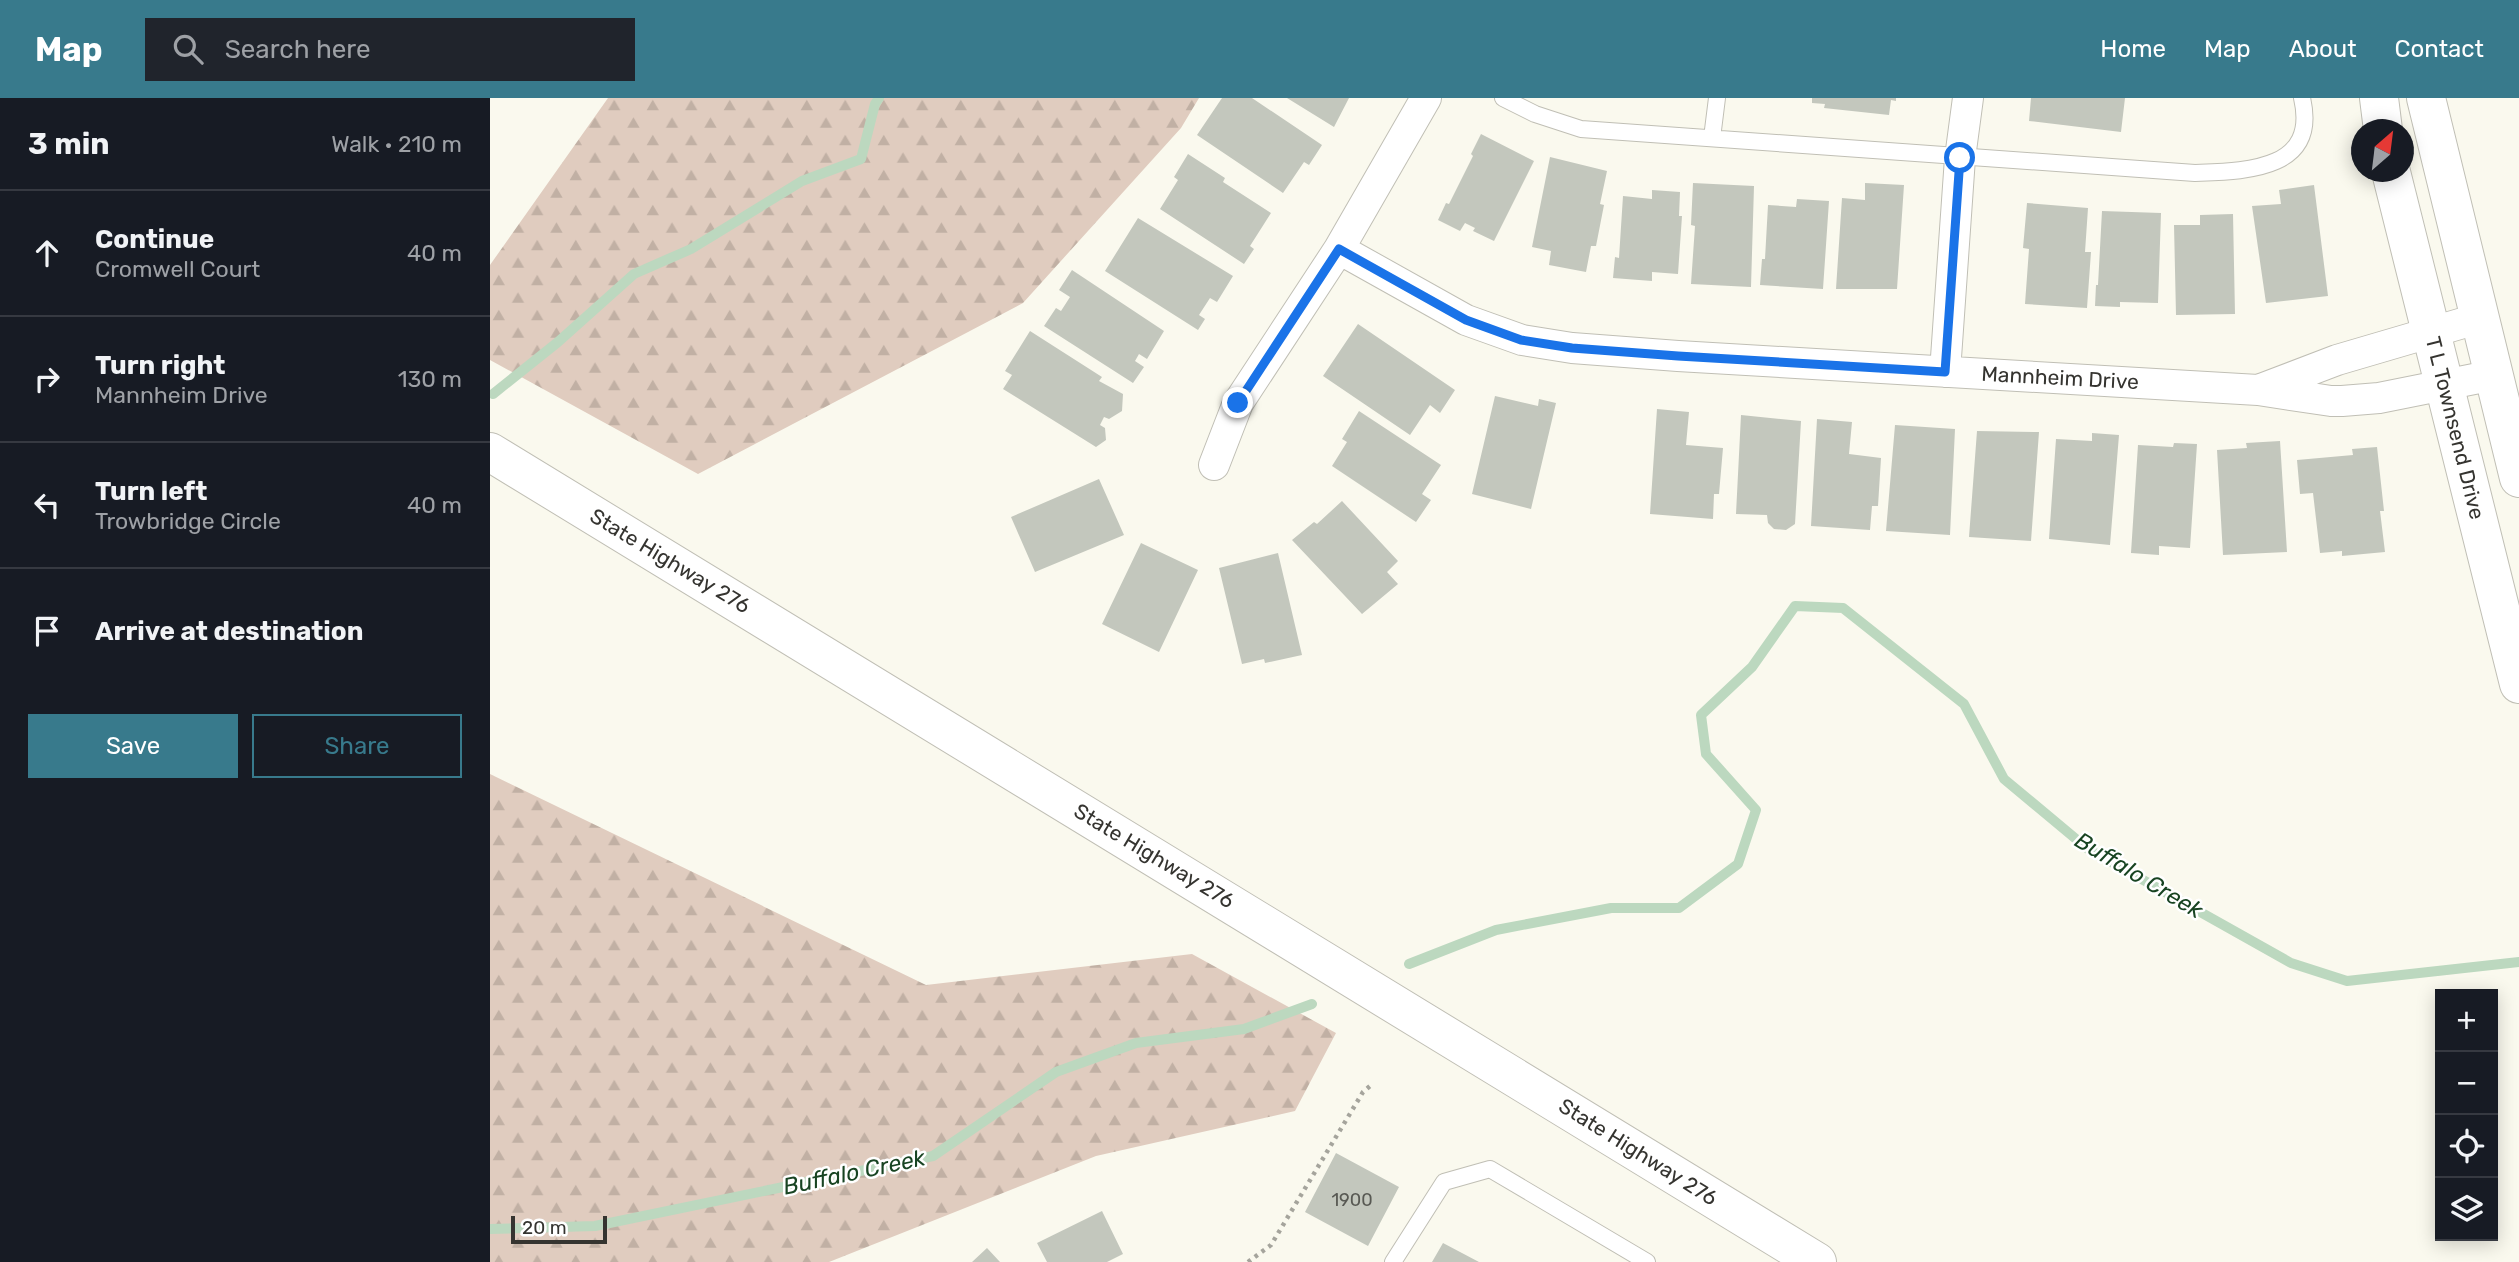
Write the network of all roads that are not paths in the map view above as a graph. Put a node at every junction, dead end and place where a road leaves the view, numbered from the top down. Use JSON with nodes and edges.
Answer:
{"nodes":[{"id":1,"x":1426,"y":98,"type":"edge"},
{"id":2,"x":1503,"y":98,"type":"edge"},
{"id":3,"x":1717,"y":98,"type":"edge"},
{"id":4,"x":1968,"y":98,"type":"edge"},
{"id":5,"x":2302,"y":98,"type":"edge"},
{"id":6,"x":2379,"y":98,"type":"edge"},
{"id":7,"x":2426,"y":98,"type":"edge"},
{"id":8,"x":2382,"y":119,"type":"edge"},
{"id":9,"x":1712,"y":138,"type":"junction"},
{"id":10,"x":1960,"y":158,"type":"junction"},
{"id":11,"x":2394,"y":182,"type":"edge"},
{"id":12,"x":1339,"y":249,"type":"junction"},
{"id":13,"x":2480,"y":318,"type":"junction"},
{"id":14,"x":2432,"y":332,"type":"junction"},
{"id":15,"x":2359,"y":354,"type":"junction"},
{"id":16,"x":1945,"y":372,"type":"junction"},
{"id":17,"x":2494,"y":375,"type":"junction"},
{"id":18,"x":2445,"y":385,"type":"junction"},
{"id":19,"x":2258,"y":390,"type":"junction"},
{"id":20,"x":2370,"y":398,"type":"junction"},
{"id":21,"x":490,"y":452,"type":"edge"},
{"id":22,"x":1214,"y":464,"type":"dead end"},
{"id":23,"x":2519,"y":478,"type":"edge"},
{"id":24,"x":2519,"y":684,"type":"edge"},
{"id":25,"x":1393,"y":1262,"type":"edge"},
{"id":26,"x":1647,"y":1262,"type":"edge"},
{"id":27,"x":1817,"y":1262,"type":"edge"}],
"edges":[{"from":1,"to":12,"type":"street"},
{"from":2,"to":9,"type":"lane"},
{"from":3,"to":9,"type":"lane"},
{"from":4,"to":10,"type":"street"},
{"from":5,"to":10,"type":"lane"},
{"from":6,"to":8,"type":"street"},
{"from":7,"to":13,"type":"street"},
{"from":9,"to":10,"type":"lane"},
{"from":10,"to":16,"type":"street"},
{"from":11,"to":14,"type":"street","name":"T L Townsend Drive"},
{"from":12,"to":16,"type":"street","name":"Mannheim Drive"},
{"from":12,"to":22,"type":"street"},
{"from":13,"to":14,"type":"street","name":"Mannheim Drive"},
{"from":13,"to":17,"type":"street"},
{"from":14,"to":15,"type":"street","name":"Mannheim Drive"},
{"from":14,"to":18,"type":"street","name":"T L Townsend Drive"},
{"from":15,"to":19,"type":"street","name":"Mannheim Drive"},
{"from":15,"to":20,"type":"street"},
{"from":16,"to":19,"type":"street","name":"Mannheim Drive"},
{"from":17,"to":18,"type":"street","name":"Mannheim Drive"},
{"from":17,"to":23,"type":"street"},
{"from":18,"to":20,"type":"street","name":"Mannheim Drive"},
{"from":18,"to":24,"type":"street","name":"T L Townsend Drive"},
{"from":19,"to":20,"type":"street","name":"Mannheim Drive"},
{"from":21,"to":27,"type":"street","name":"State Highway 276"},
{"from":25,"to":26,"type":"lane"}]}
